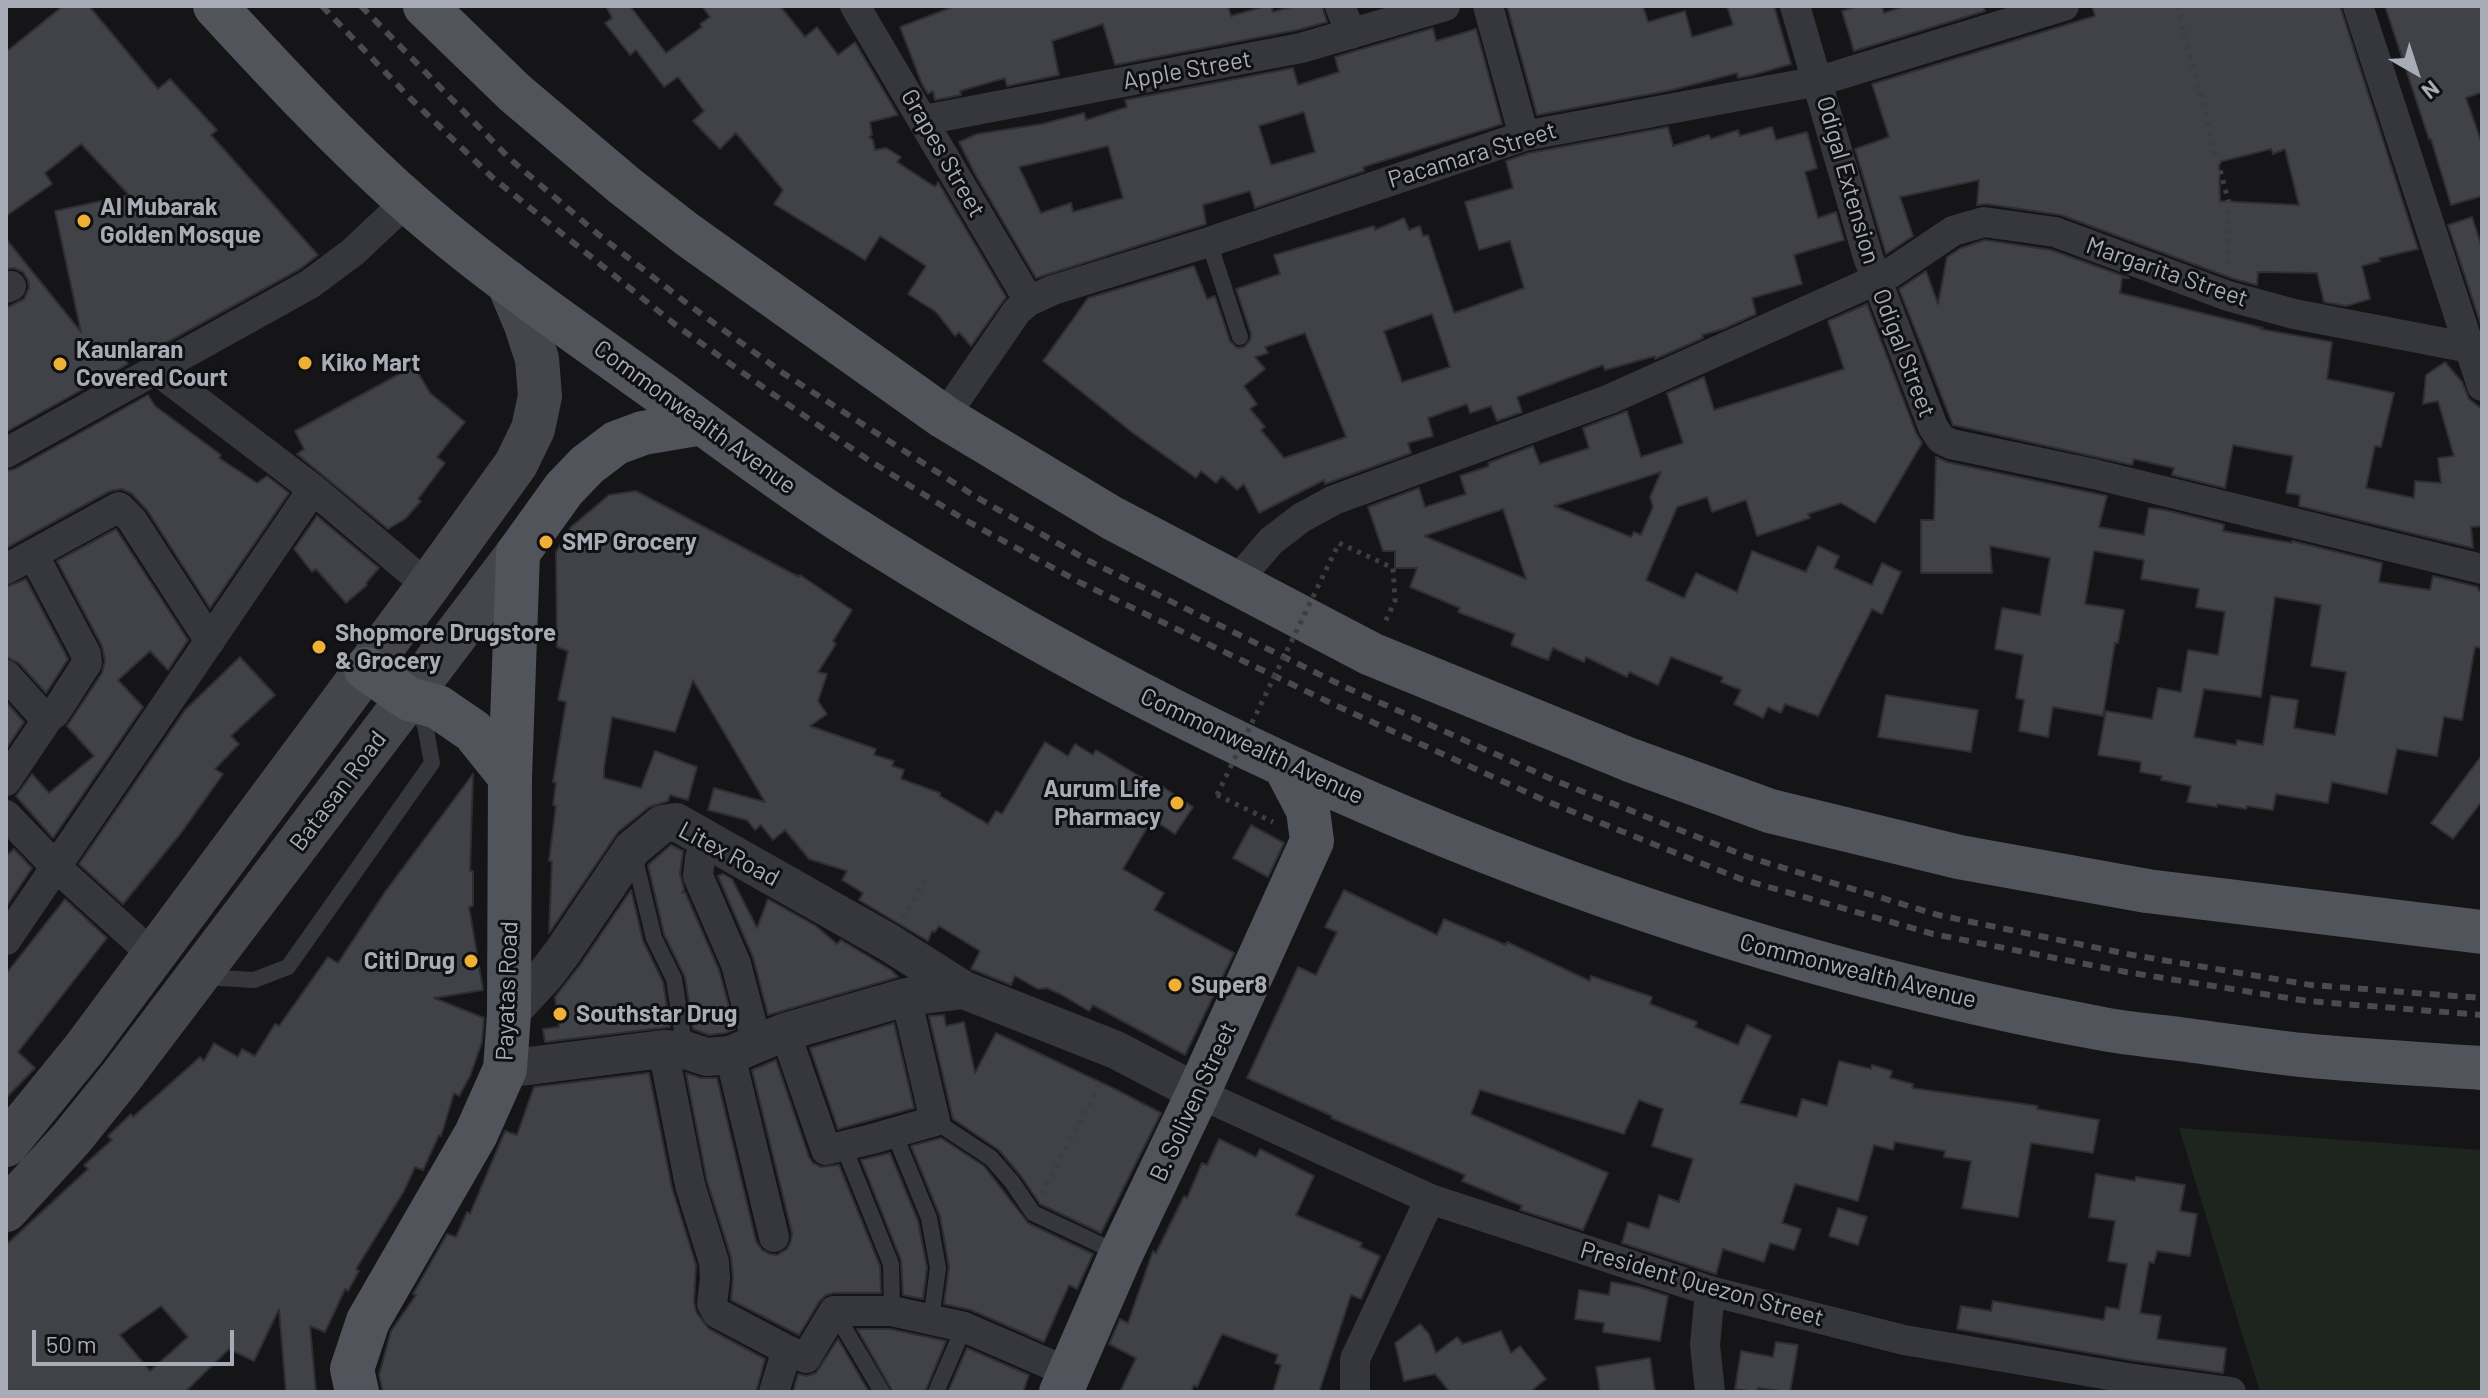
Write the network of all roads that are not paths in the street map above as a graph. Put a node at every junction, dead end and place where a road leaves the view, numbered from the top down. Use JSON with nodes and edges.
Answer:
{"nodes":[{"id":1,"x":215,"y":6,"type":"edge"},
{"id":2,"x":425,"y":6,"type":"edge"},
{"id":3,"x":1340,"y":6,"type":"edge"},
{"id":4,"x":1445,"y":6,"type":"edge"},
{"id":5,"x":1488,"y":6,"type":"edge"},
{"id":6,"x":1795,"y":6,"type":"edge"},
{"id":7,"x":2064,"y":6,"type":"edge"},
{"id":8,"x":2358,"y":6,"type":"edge"},
{"id":9,"x":866,"y":9,"type":"edge"},
{"id":10,"x":1351,"y":34,"type":"junction"},
{"id":11,"x":1819,"y":81,"type":"junction"},
{"id":12,"x":924,"y":120,"type":"junction"},
{"id":13,"x":1524,"y":136,"type":"junction"},
{"id":14,"x":407,"y":201,"type":"junction"},
{"id":15,"x":1209,"y":242,"type":"junction"},
{"id":16,"x":1877,"y":279,"type":"junction"},
{"id":17,"x":508,"y":282,"type":"junction"},
{"id":18,"x":1029,"y":301,"type":"junction"},
{"id":19,"x":1240,"y":337,"type":"dead end"},
{"id":20,"x":2470,"y":348,"type":"junction"},
{"id":21,"x":154,"y":368,"type":"junction"},
{"id":22,"x":2482,"y":386,"type":"edge"},
{"id":23,"x":944,"y":417,"type":"junction"},
{"id":24,"x":702,"y":423,"type":"junction"},
{"id":25,"x":6,"y":453,"type":"edge"},
{"id":26,"x":313,"y":489,"type":"junction"},
{"id":27,"x":518,"y":553,"type":"junction"},
{"id":28,"x":33,"y":554,"type":"junction"},
{"id":29,"x":6,"y":569,"type":"edge"},
{"id":30,"x":2482,"y":569,"type":"edge"},
{"id":31,"x":1235,"y":583,"type":"junction"},
{"id":32,"x":428,"y":586,"type":"junction"},
{"id":33,"x":210,"y":641,"type":"junction"},
{"id":34,"x":366,"y":669,"type":"junction"},
{"id":35,"x":6,"y":675,"type":"edge"},
{"id":36,"x":409,"y":699,"type":"junction"},
{"id":37,"x":49,"y":717,"type":"junction"},
{"id":38,"x":1285,"y":766,"type":"junction"},
{"id":39,"x":510,"y":777,"type":"junction"},
{"id":40,"x":6,"y":781,"type":"edge"},
{"id":41,"x":6,"y":815,"type":"edge"},
{"id":42,"x":708,"y":839,"type":"junction"},
{"id":43,"x":632,"y":849,"type":"junction"},
{"id":44,"x":57,"y":868,"type":"junction"},
{"id":45,"x":2482,"y":932,"type":"edge"},
{"id":46,"x":6,"y":940,"type":"edge"},
{"id":47,"x":152,"y":954,"type":"junction"},
{"id":48,"x":196,"y":977,"type":"junction"},
{"id":49,"x":964,"y":990,"type":"junction"},
{"id":50,"x":906,"y":997,"type":"junction"},
{"id":51,"x":509,"y":1014,"type":"junction"},
{"id":52,"x":757,"y":1043,"type":"junction"},
{"id":53,"x":674,"y":1050,"type":"junction"},
{"id":54,"x":2482,"y":1068,"type":"edge"},
{"id":55,"x":505,"y":1069,"type":"junction"},
{"id":56,"x":1198,"y":1093,"type":"junction"},
{"id":57,"x":935,"y":1121,"type":"junction"},
{"id":58,"x":894,"y":1133,"type":"junction"},
{"id":59,"x":6,"y":1145,"type":"edge"},
{"id":60,"x":843,"y":1145,"type":"junction"},
{"id":61,"x":1430,"y":1199,"type":"junction"},
{"id":62,"x":6,"y":1210,"type":"edge"},
{"id":63,"x":774,"y":1237,"type":"dead end"},
{"id":64,"x":1121,"y":1254,"type":"junction"},
{"id":65,"x":1710,"y":1291,"type":"junction"},
{"id":66,"x":834,"y":1311,"type":"junction"},
{"id":67,"x":892,"y":1311,"type":"junction"},
{"id":68,"x":931,"y":1320,"type":"junction"},
{"id":69,"x":964,"y":1327,"type":"junction"},
{"id":70,"x":787,"y":1350,"type":"junction"},
{"id":71,"x":1066,"y":1382,"type":"edge"},
{"id":72,"x":2130,"y":1385,"type":"edge"},
{"id":73,"x":357,"y":1392,"type":"edge"},
{"id":74,"x":774,"y":1392,"type":"edge"},
{"id":75,"x":882,"y":1392,"type":"edge"},
{"id":76,"x":936,"y":1392,"type":"edge"},
{"id":77,"x":1355,"y":1392,"type":"edge"},
{"id":78,"x":1710,"y":1392,"type":"edge"},
{"id":79,"x":2231,"y":1392,"type":"edge"}],
"edges":[{"from":1,"to":14,"type":"main road","name":"Commonwealth Avenue"},
{"from":2,"to":23,"type":"main road"},
{"from":3,"to":10,"type":"street"},
{"from":4,"to":10,"type":"street","name":"Apple Street"},
{"from":5,"to":13,"type":"street"},
{"from":6,"to":11,"type":"street","name":"Odigal Extension"},
{"from":7,"to":11,"type":"street","name":"Pacamara Street"},
{"from":8,"to":20,"type":"street"},
{"from":9,"to":12,"type":"street","name":"Grapes Street"},
{"from":10,"to":12,"type":"street","name":"Apple Street"},
{"from":11,"to":13,"type":"street","name":"Pacamara Street"},
{"from":11,"to":16,"type":"street","name":"Odigal Extension"},
{"from":12,"to":18,"type":"street","name":"Grapes Street"},
{"from":13,"to":15,"type":"street","name":"Pacamara Street"},
{"from":14,"to":17,"type":"main road","name":"Commonwealth Avenue"},
{"from":14,"to":21,"type":"street"},
{"from":15,"to":18,"type":"street","name":"Pacamara Street"},
{"from":15,"to":19,"type":"lane"},
{"from":16,"to":20,"type":"street","name":"Margarita Street"},
{"from":16,"to":30,"type":"street","name":"Odigal Street"},
{"from":16,"to":31,"type":"street","name":"Odigal Street"},
{"from":17,"to":24,"type":"main road","name":"Commonwealth Avenue"},
{"from":17,"to":32,"type":"main road"},
{"from":18,"to":23,"type":"street","name":"Pacamara Street"},
{"from":20,"to":22,"type":"street"},
{"from":21,"to":25,"type":"street"},
{"from":21,"to":26,"type":"street"},
{"from":23,"to":31,"type":"main road"},
{"from":24,"to":27,"type":"main road","name":"Batasan Road"},
{"from":24,"to":38,"type":"main road","name":"Commonwealth Avenue"},
{"from":26,"to":32,"type":"street"},
{"from":26,"to":33,"type":"street"},
{"from":27,"to":36,"type":"main road","name":"Batasan Road"},
{"from":27,"to":39,"type":"main road","name":"Payatas Road"},
{"from":28,"to":29,"type":"street"},
{"from":28,"to":33,"type":"street"},
{"from":28,"to":37,"type":"street"},
{"from":31,"to":45,"type":"main road"},
{"from":32,"to":34,"type":"main road"},
{"from":33,"to":44,"type":"street"},
{"from":34,"to":36,"type":"main road"},
{"from":34,"to":47,"type":"main road"},
{"from":35,"to":37,"type":"street"},
{"from":36,"to":39,"type":"main road"},
{"from":36,"to":48,"type":"main road","name":"Batasan Road"},
{"from":36,"to":48,"type":"lane"},
{"from":37,"to":40,"type":"street"},
{"from":38,"to":54,"type":"main road","name":"Commonwealth Avenue"},
{"from":38,"to":56,"type":"main road","name":"B. Soliven Street"},
{"from":39,"to":51,"type":"main road","name":"Payatas Road"},
{"from":41,"to":44,"type":"street"},
{"from":42,"to":43,"type":"street","name":"Litex Road"},
{"from":42,"to":49,"type":"street","name":"Litex Road"},
{"from":42,"to":52,"type":"street"},
{"from":43,"to":51,"type":"street","name":"Litex Road"},
{"from":43,"to":53,"type":"lane"},
{"from":44,"to":46,"type":"street"},
{"from":44,"to":47,"type":"street"},
{"from":47,"to":59,"type":"main road"},
{"from":48,"to":62,"type":"main road","name":"Batasan Road"},
{"from":49,"to":50,"type":"street"},
{"from":49,"to":56,"type":"street","name":"Litex Road"},
{"from":50,"to":52,"type":"street"},
{"from":50,"to":57,"type":"street"},
{"from":51,"to":55,"type":"main road","name":"Payatas Road"},
{"from":52,"to":53,"type":"street"},
{"from":52,"to":60,"type":"street"},
{"from":52,"to":63,"type":"street"},
{"from":53,"to":55,"type":"street"},
{"from":53,"to":70,"type":"street"},
{"from":55,"to":73,"type":"main road","name":"Payatas Road"},
{"from":56,"to":61,"type":"street","name":"President Quezon Street"},
{"from":56,"to":64,"type":"main road","name":"B. Soliven Street"},
{"from":57,"to":58,"type":"street"},
{"from":57,"to":64,"type":"lane"},
{"from":58,"to":60,"type":"street"},
{"from":58,"to":68,"type":"lane"},
{"from":60,"to":67,"type":"lane"},
{"from":61,"to":65,"type":"street","name":"President Quezon Street"},
{"from":61,"to":77,"type":"street"},
{"from":64,"to":71,"type":"main road","name":"B. Soliven Street"},
{"from":65,"to":72,"type":"street","name":"President Quezon Street"},
{"from":65,"to":78,"type":"street"},
{"from":66,"to":67,"type":"street"},
{"from":66,"to":70,"type":"street"},
{"from":66,"to":75,"type":"lane"},
{"from":67,"to":68,"type":"street"},
{"from":68,"to":69,"type":"street"},
{"from":69,"to":71,"type":"street"},
{"from":69,"to":76,"type":"lane"},
{"from":70,"to":74,"type":"street"},
{"from":72,"to":79,"type":"street","name":"President Quezon Street"}]}
